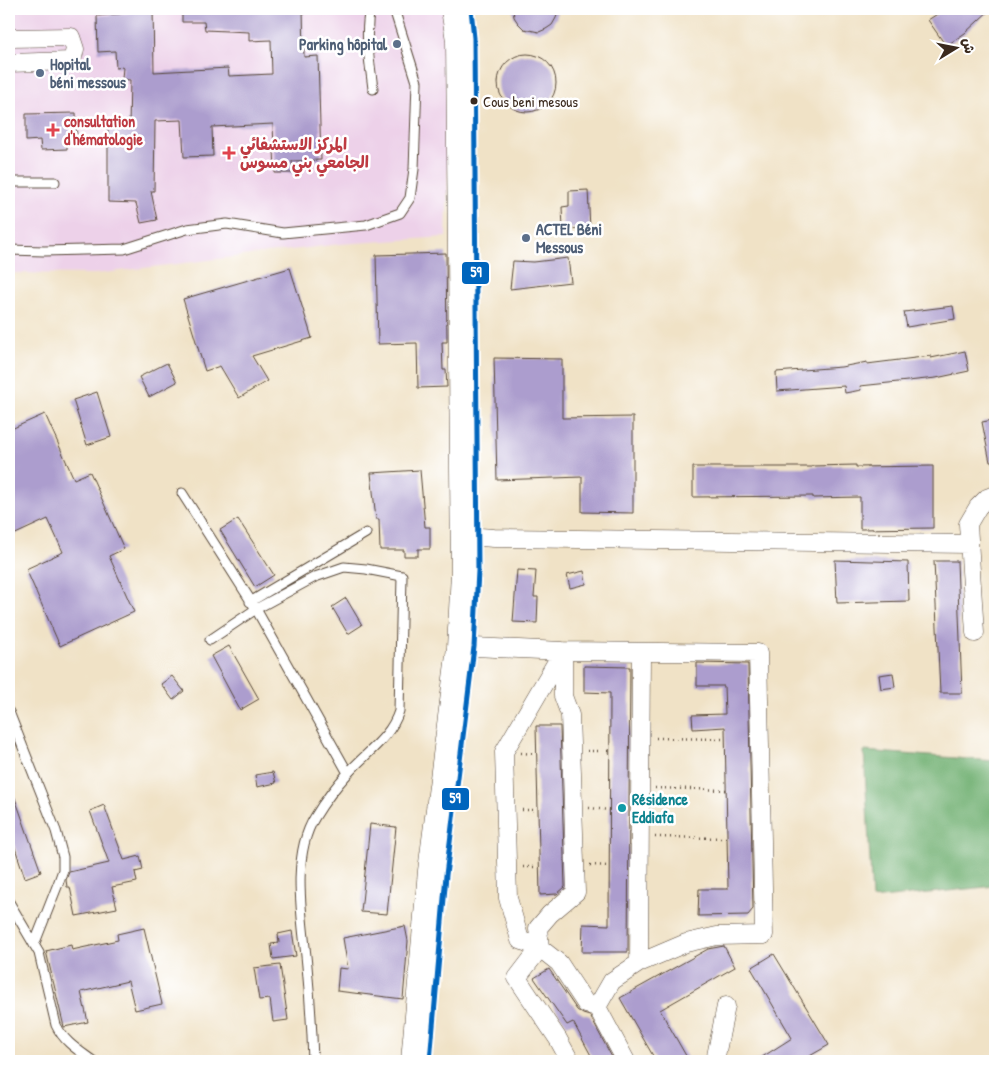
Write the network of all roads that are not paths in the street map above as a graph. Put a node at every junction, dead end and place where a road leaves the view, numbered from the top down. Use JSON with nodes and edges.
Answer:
{"nodes":[{"id":1,"x":370,"y":9,"type":"edge"},
{"id":2,"x":394,"y":9,"type":"edge"},
{"id":3,"x":455,"y":9,"type":"edge"},
{"id":4,"x":471,"y":9,"type":"edge"},
{"id":5,"x":9,"y":38,"type":"edge"},
{"id":6,"x":9,"y":63,"type":"edge"},
{"id":7,"x":373,"y":89,"type":"dead end"},
{"id":8,"x":9,"y":182,"type":"edge"},
{"id":9,"x":55,"y":182,"type":"dead end"},
{"id":10,"x":9,"y":250,"type":"edge"},
{"id":11,"x":182,"y":493,"type":"dead end"},
{"id":12,"x":995,"y":496,"type":"edge"},
{"id":13,"x":366,"y":533,"type":"dead end"},
{"id":14,"x":472,"y":537,"type":"junction"},
{"id":15,"x":969,"y":544,"type":"junction"},
{"id":16,"x":253,"y":606,"type":"junction"},
{"id":17,"x":975,"y":633,"type":"dead end"},
{"id":18,"x":210,"y":640,"type":"dead end"},
{"id":19,"x":474,"y":647,"type":"junction"},
{"id":20,"x":563,"y":651,"type":"junction"},
{"id":21,"x":641,"y":652,"type":"junction"},
{"id":22,"x":9,"y":712,"type":"edge"},
{"id":23,"x":348,"y":773,"type":"junction"},
{"id":24,"x":9,"y":902,"type":"edge"},
{"id":25,"x":34,"y":945,"type":"junction"},
{"id":26,"x":540,"y":948,"type":"junction"},
{"id":27,"x":639,"y":963,"type":"junction"},
{"id":28,"x":726,"y":1006,"type":"dead end"},
{"id":29,"x":597,"y":1007,"type":"junction"},
{"id":30,"x":312,"y":1059,"type":"edge"},
{"id":31,"x":93,"y":1061,"type":"edge"},
{"id":32,"x":415,"y":1061,"type":"edge"},
{"id":33,"x":430,"y":1061,"type":"edge"},
{"id":34,"x":570,"y":1061,"type":"edge"},
{"id":35,"x":626,"y":1061,"type":"edge"},
{"id":36,"x":714,"y":1061,"type":"edge"}],
"edges":[{"from":1,"to":7,"type":"lane"},
{"from":2,"to":10,"type":"lane"},
{"from":3,"to":14,"type":"main road"},
{"from":4,"to":14,"type":"main road"},
{"from":5,"to":6,"type":"street"},
{"from":8,"to":9,"type":"lane"},
{"from":11,"to":16,"type":"lane"},
{"from":12,"to":15,"type":"street"},
{"from":13,"to":16,"type":"lane"},
{"from":14,"to":15,"type":"street"},
{"from":14,"to":19,"type":"main road"},
{"from":14,"to":32,"type":"main road"},
{"from":15,"to":17,"type":"street"},
{"from":16,"to":18,"type":"lane"},
{"from":16,"to":23,"type":"lane"},
{"from":16,"to":23,"type":"lane"},
{"from":19,"to":20,"type":"street"},
{"from":19,"to":33,"type":"main road"},
{"from":20,"to":21,"type":"street"},
{"from":20,"to":26,"type":"street"},
{"from":20,"to":26,"type":"street"},
{"from":21,"to":27,"type":"street"},
{"from":21,"to":27,"type":"street"},
{"from":22,"to":25,"type":"lane"},
{"from":23,"to":30,"type":"lane"},
{"from":24,"to":25,"type":"lane"},
{"from":25,"to":31,"type":"lane"},
{"from":26,"to":29,"type":"street"},
{"from":26,"to":34,"type":"street"},
{"from":27,"to":29,"type":"street"},
{"from":28,"to":36,"type":"street"},
{"from":29,"to":35,"type":"street"}]}
